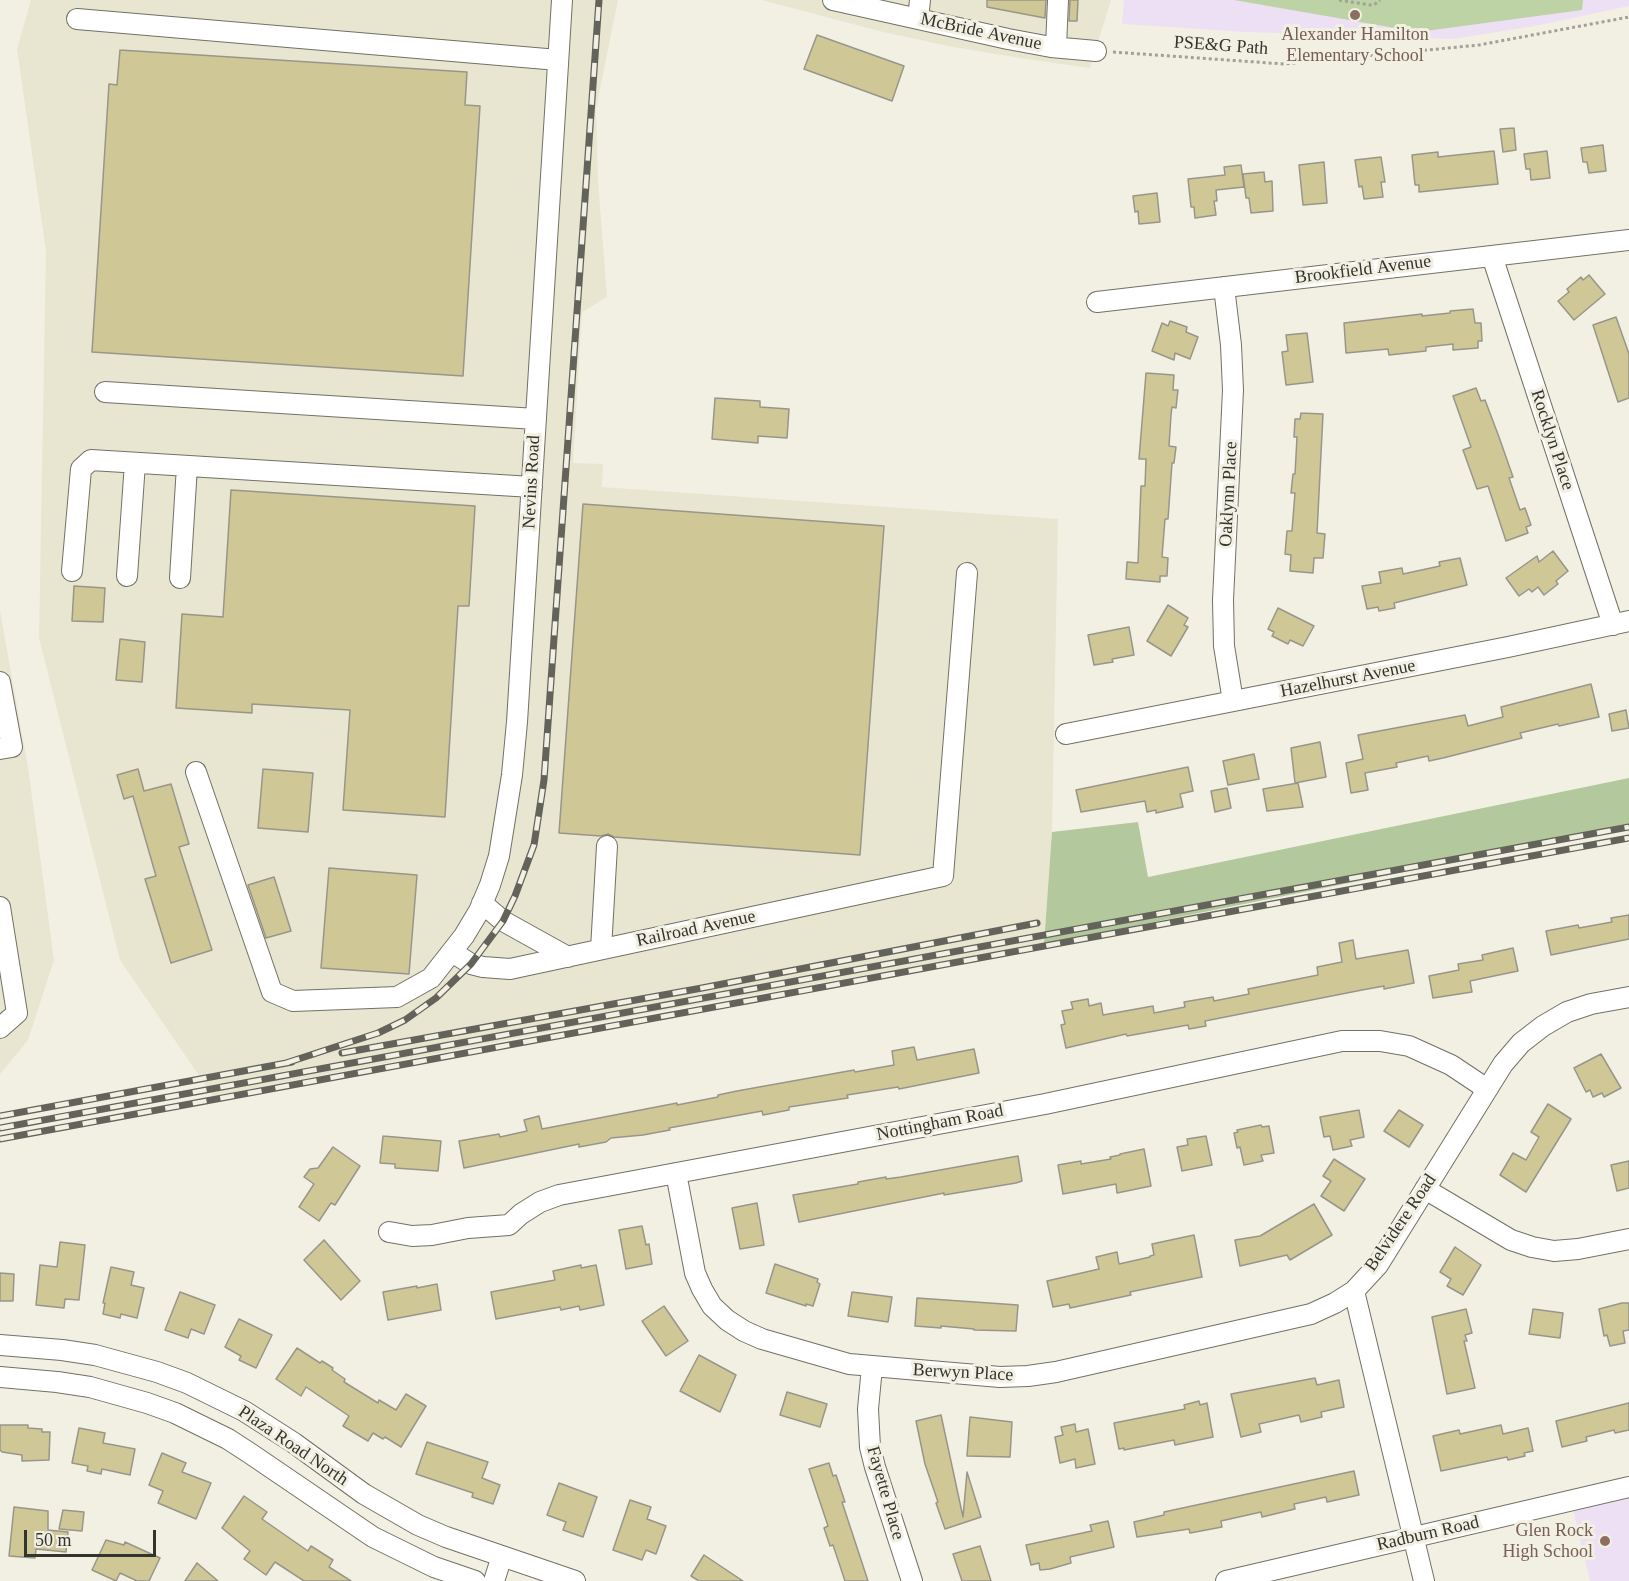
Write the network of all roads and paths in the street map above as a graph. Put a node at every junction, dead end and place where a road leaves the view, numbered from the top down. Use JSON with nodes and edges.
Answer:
{"nodes":[{"id":1,"x":562,"y":0,"type":"edge"},
{"id":2,"x":833,"y":0,"type":"edge"},
{"id":3,"x":1058,"y":0,"type":"edge"},
{"id":4,"x":1339,"y":0,"type":"edge"},
{"id":5,"x":1380,"y":0,"type":"edge"},
{"id":6,"x":919,"y":10,"type":"edge"},
{"id":7,"x":1629,"y":17,"type":"edge"},
{"id":8,"x":76,"y":18,"type":"dead end"},
{"id":9,"x":1056,"y":47,"type":"junction"},
{"id":10,"x":1096,"y":51,"type":"joint"},
{"id":11,"x":558,"y":60,"type":"junction"},
{"id":12,"x":1629,"y":240,"type":"edge"},
{"id":13,"x":1492,"y":256,"type":"junction"},
{"id":14,"x":1224,"y":287,"type":"junction"},
{"id":15,"x":1097,"y":302,"type":"dead end"},
{"id":16,"x":105,"y":392,"type":"dead end"},
{"id":17,"x":536,"y":419,"type":"junction"},
{"id":18,"x":135,"y":463,"type":"junction"},
{"id":19,"x":187,"y":466,"type":"junction"},
{"id":20,"x":532,"y":487,"type":"junction"},
{"id":21,"x":72,"y":571,"type":"dead end"},
{"id":22,"x":967,"y":573,"type":"dead end"},
{"id":23,"x":127,"y":576,"type":"dead end"},
{"id":24,"x":180,"y":579,"type":"dead end"},
{"id":25,"x":1621,"y":623,"type":"edge"},
{"id":26,"x":0,"y":682,"type":"edge"},
{"id":27,"x":1233,"y":701,"type":"junction"},
{"id":28,"x":1066,"y":734,"type":"dead end"},
{"id":29,"x":6,"y":748,"type":"edge"},
{"id":30,"x":196,"y":772,"type":"dead end"},
{"id":31,"x":607,"y":846,"type":"dead end"},
{"id":32,"x":482,"y":903,"type":"junction"},
{"id":33,"x":0,"y":907,"type":"edge"},
{"id":34,"x":601,"y":950,"type":"junction"},
{"id":35,"x":452,"y":952,"type":"junction"},
{"id":36,"x":568,"y":957,"type":"junction"},
{"id":37,"x":1629,"y":997,"type":"edge"},
{"id":38,"x":0,"y":1028,"type":"edge"},
{"id":39,"x":1487,"y":1089,"type":"junction"},
{"id":40,"x":676,"y":1173,"type":"junction"},
{"id":41,"x":1425,"y":1189,"type":"junction"},
{"id":42,"x":389,"y":1232,"type":"dead end"},
{"id":43,"x":1629,"y":1239,"type":"edge"},
{"id":44,"x":1354,"y":1291,"type":"junction"},
{"id":45,"x":0,"y":1345,"type":"edge"},
{"id":46,"x":95,"y":1355,"type":"junction"},
{"id":47,"x":872,"y":1367,"type":"junction"},
{"id":48,"x":0,"y":1377,"type":"edge"},
{"id":49,"x":90,"y":1387,"type":"junction"},
{"id":50,"x":1629,"y":1487,"type":"edge"},
{"id":51,"x":1415,"y":1537,"type":"junction"},
{"id":52,"x":502,"y":1556,"type":"junction"},
{"id":53,"x":475,"y":1581,"type":"edge"},
{"id":54,"x":494,"y":1581,"type":"edge"},
{"id":55,"x":574,"y":1581,"type":"edge"},
{"id":56,"x":912,"y":1581,"type":"edge"},
{"id":57,"x":1226,"y":1581,"type":"edge"},
{"id":58,"x":1424,"y":1581,"type":"edge"}],
"edges":[{"from":1,"to":11,"type":"street","name":"Nevins Road"},
{"from":2,"to":6,"type":"street","name":"McBride Avenue"},
{"from":3,"to":9,"type":"street"},
{"from":4,"to":5,"type":"path"},
{"from":6,"to":9,"type":"street","name":"McBride Avenue"},
{"from":7,"to":10,"type":"path","name":"PSE&G Path"},
{"from":8,"to":11,"type":"street"},
{"from":9,"to":10,"type":"street","name":"McBride Avenue"},
{"from":11,"to":17,"type":"street","name":"Nevins Road"},
{"from":12,"to":13,"type":"street","name":"Brookfield Avenue"},
{"from":13,"to":14,"type":"street","name":"Brookfield Avenue"},
{"from":13,"to":25,"type":"street","name":"Rocklyn Place"},
{"from":14,"to":15,"type":"street","name":"Brookfield Avenue"},
{"from":14,"to":27,"type":"street","name":"Oaklynn Place"},
{"from":16,"to":17,"type":"street"},
{"from":17,"to":20,"type":"street","name":"Nevins Road"},
{"from":18,"to":19,"type":"street"},
{"from":18,"to":21,"type":"street"},
{"from":18,"to":23,"type":"street"},
{"from":19,"to":20,"type":"street"},
{"from":19,"to":24,"type":"street"},
{"from":20,"to":32,"type":"street","name":"Nevins Road"},
{"from":22,"to":34,"type":"street","name":"Railroad Avenue"},
{"from":25,"to":27,"type":"street","name":"Hazelhurst Avenue"},
{"from":26,"to":29,"type":"street"},
{"from":27,"to":28,"type":"street","name":"Hazelhurst Avenue"},
{"from":30,"to":35,"type":"street","name":"Nevins Road"},
{"from":31,"to":34,"type":"street"},
{"from":32,"to":35,"type":"street","name":"Nevins Road"},
{"from":32,"to":36,"type":"street"},
{"from":33,"to":38,"type":"street"},
{"from":34,"to":36,"type":"street","name":"Railroad Avenue"},
{"from":35,"to":36,"type":"street","name":"Railroad Avenue"},
{"from":37,"to":39,"type":"street","name":"Belvidere Road"},
{"from":39,"to":40,"type":"street","name":"Nottingham Road"},
{"from":39,"to":41,"type":"street","name":"Belvidere Road"},
{"from":40,"to":42,"type":"street","name":"Nottingham Road"},
{"from":40,"to":47,"type":"street","name":"Berwyn Place"},
{"from":41,"to":43,"type":"street"},
{"from":41,"to":44,"type":"street","name":"Belvidere Road"},
{"from":44,"to":47,"type":"street","name":"Berwyn Place"},
{"from":44,"to":51,"type":"street","name":"Belvidere Road"},
{"from":45,"to":46,"type":"street","name":"Plaza Road North"},
{"from":46,"to":49,"type":"street"},
{"from":46,"to":52,"type":"street","name":"Plaza Road North"},
{"from":47,"to":56,"type":"street","name":"Fayette Place"},
{"from":48,"to":49,"type":"street","name":"Plaza Road North"},
{"from":49,"to":53,"type":"street","name":"Plaza Road North"},
{"from":50,"to":51,"type":"street","name":"Radburn Road"},
{"from":51,"to":57,"type":"street","name":"Radburn Road"},
{"from":51,"to":58,"type":"street","name":"Belvidere Road"},
{"from":52,"to":54,"type":"street"},
{"from":52,"to":55,"type":"street","name":"Plaza Road North"}]}
